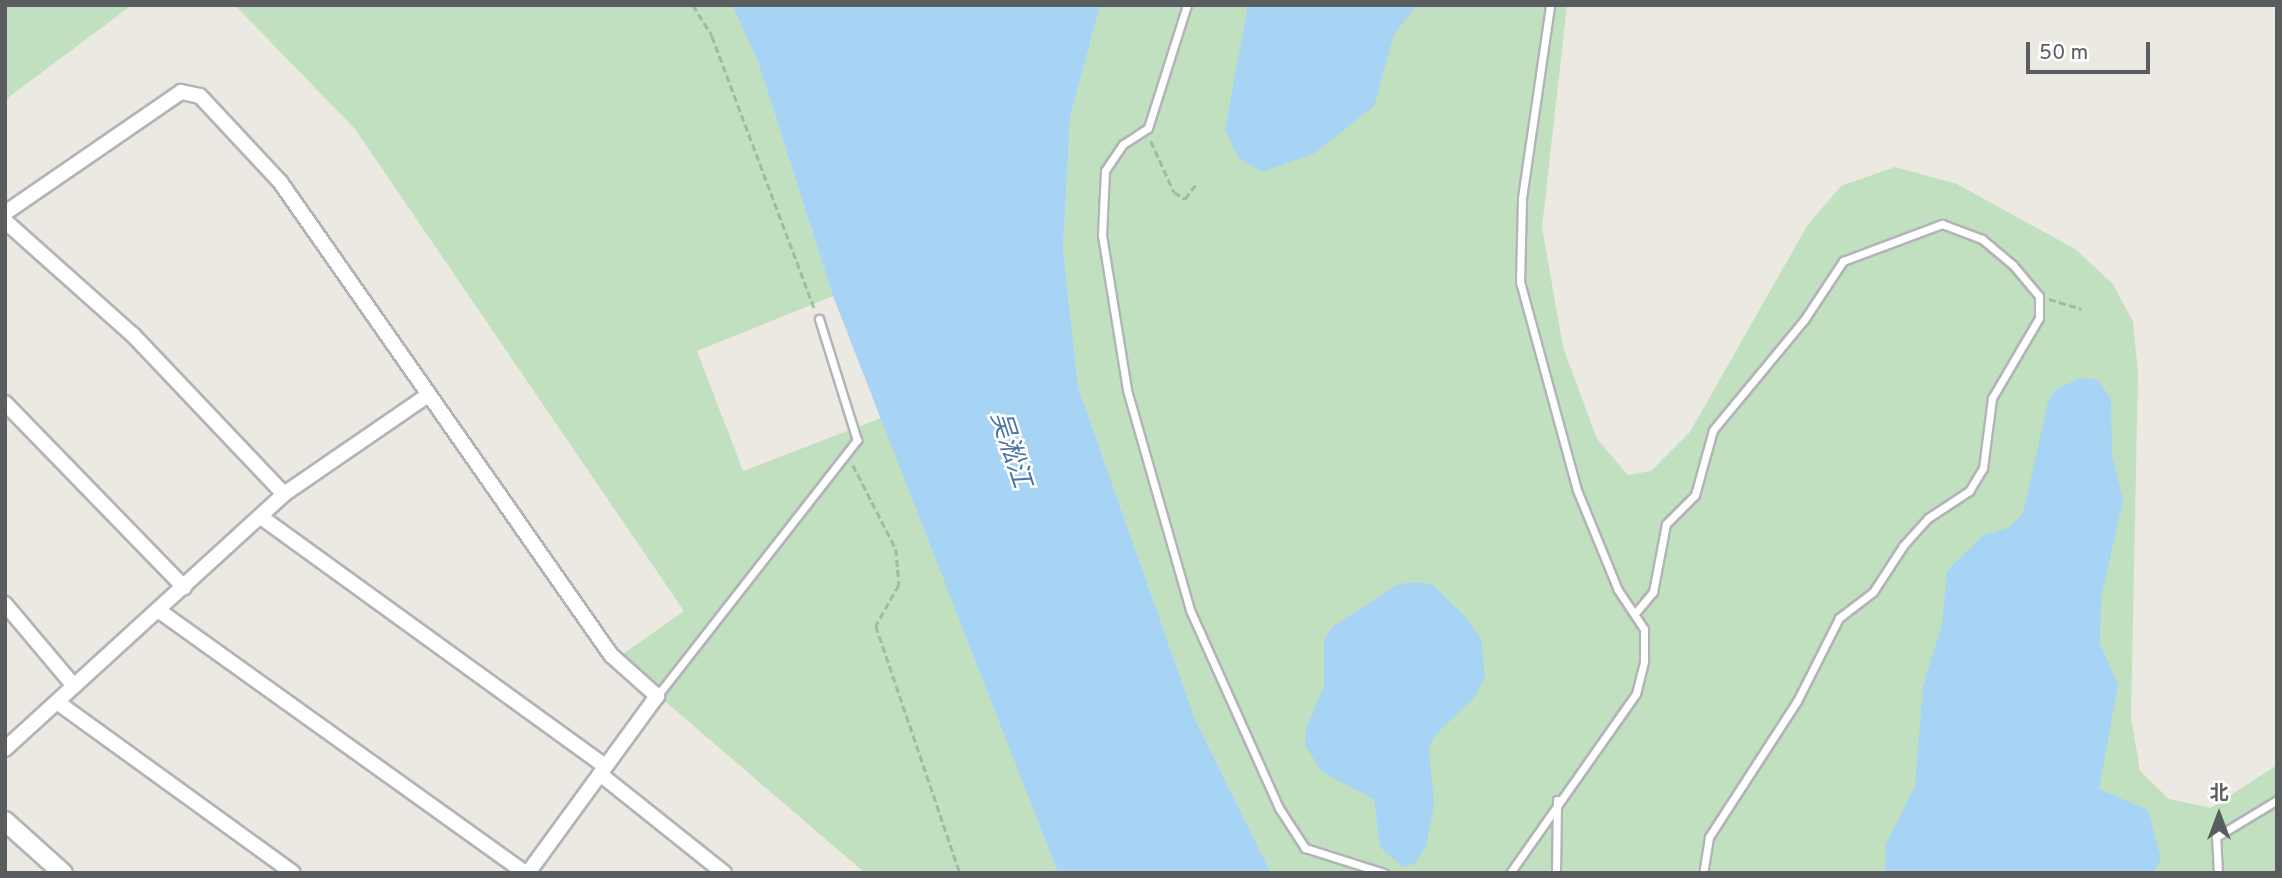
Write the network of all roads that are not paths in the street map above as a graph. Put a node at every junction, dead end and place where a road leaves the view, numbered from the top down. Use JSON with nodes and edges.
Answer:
{"nodes":[{"id":1,"x":1187,"y":5,"type":"edge"},
{"id":2,"x":1550,"y":5,"type":"edge"},
{"id":3,"x":5,"y":213,"type":"edge"},
{"id":4,"x":5,"y":221,"type":"edge"},
{"id":5,"x":819,"y":318,"type":"road end"},
{"id":6,"x":428,"y":395,"type":"junction"},
{"id":7,"x":5,"y":403,"type":"edge"},
{"id":8,"x":284,"y":494,"type":"junction"},
{"id":9,"x":261,"y":517,"type":"junction"},
{"id":10,"x":184,"y":587,"type":"junction"},
{"id":11,"x":5,"y":604,"type":"edge"},
{"id":12,"x":158,"y":610,"type":"junction"},
{"id":13,"x":1637,"y":611,"type":"junction"},
{"id":14,"x":74,"y":686,"type":"junction"},
{"id":15,"x":657,"y":696,"type":"junction"},
{"id":16,"x":57,"y":702,"type":"junction"},
{"id":17,"x":5,"y":749,"type":"edge"},
{"id":18,"x":602,"y":770,"type":"junction"},
{"id":19,"x":1556,"y":799,"type":"junction"},
{"id":20,"x":2277,"y":800,"type":"edge"},
{"id":21,"x":5,"y":821,"type":"edge"},
{"id":22,"x":63,"y":873,"type":"edge"},
{"id":23,"x":293,"y":873,"type":"edge"},
{"id":24,"x":526,"y":873,"type":"edge"},
{"id":25,"x":724,"y":873,"type":"edge"},
{"id":26,"x":1384,"y":873,"type":"edge"},
{"id":27,"x":1510,"y":873,"type":"edge"},
{"id":28,"x":1556,"y":873,"type":"edge"},
{"id":29,"x":1703,"y":873,"type":"edge"},
{"id":30,"x":2218,"y":873,"type":"edge"}],
"edges":[{"from":1,"to":26,"type":"lane"},
{"from":2,"to":13,"type":"lane"},
{"from":3,"to":6,"type":"street"},
{"from":4,"to":8,"type":"street"},
{"from":5,"to":15,"type":"lane"},
{"from":6,"to":8,"type":"street"},
{"from":6,"to":15,"type":"street"},
{"from":7,"to":10,"type":"street"},
{"from":8,"to":9,"type":"street"},
{"from":9,"to":10,"type":"street"},
{"from":9,"to":18,"type":"street"},
{"from":10,"to":12,"type":"street"},
{"from":11,"to":14,"type":"street"},
{"from":12,"to":14,"type":"street"},
{"from":12,"to":24,"type":"street"},
{"from":13,"to":19,"type":"lane"},
{"from":13,"to":29,"type":"lane"},
{"from":14,"to":16,"type":"street"},
{"from":15,"to":18,"type":"street"},
{"from":16,"to":17,"type":"street"},
{"from":16,"to":23,"type":"street"},
{"from":18,"to":24,"type":"street"},
{"from":18,"to":25,"type":"street"},
{"from":19,"to":27,"type":"lane"},
{"from":19,"to":28,"type":"lane"},
{"from":20,"to":30,"type":"lane"},
{"from":21,"to":22,"type":"street"}]}
